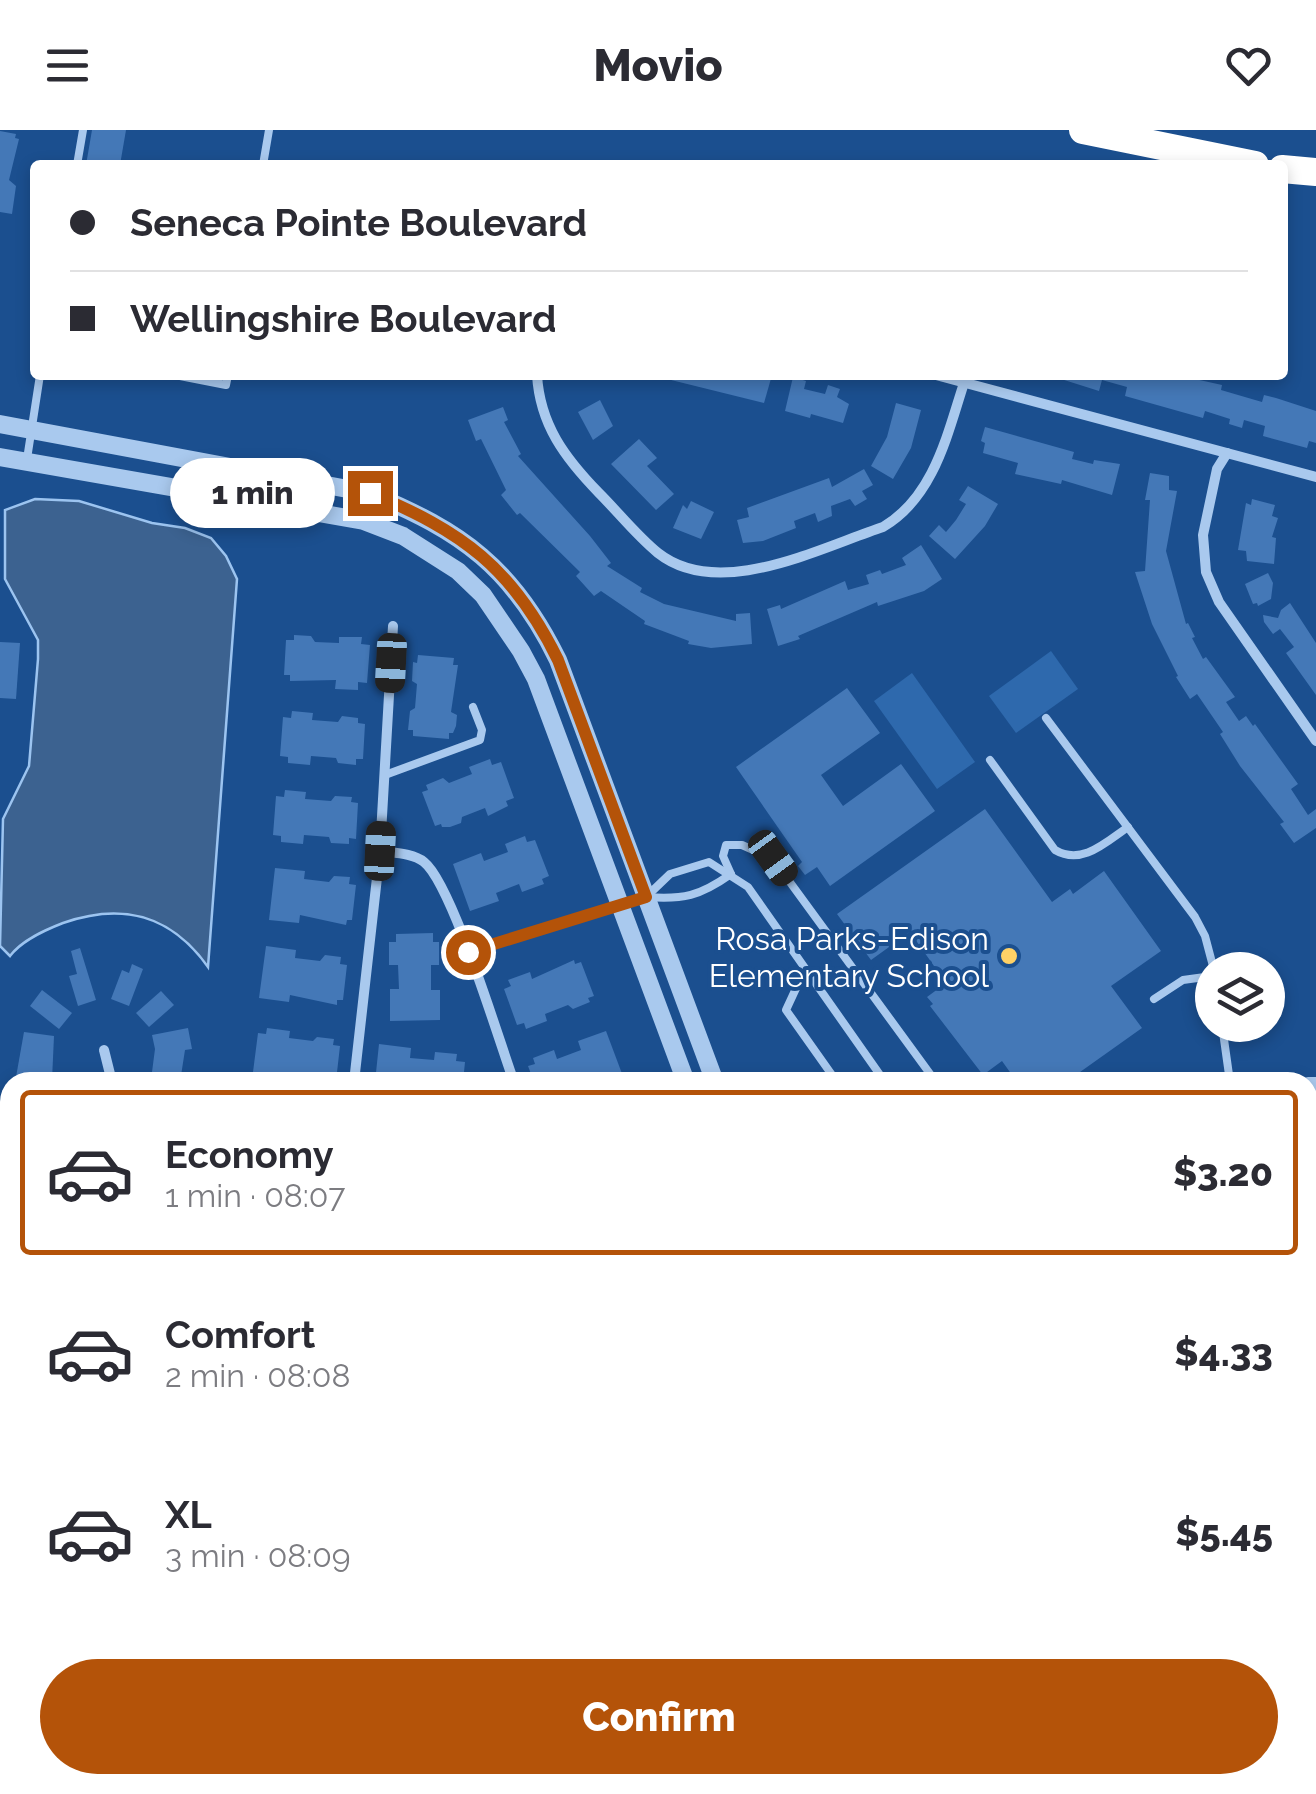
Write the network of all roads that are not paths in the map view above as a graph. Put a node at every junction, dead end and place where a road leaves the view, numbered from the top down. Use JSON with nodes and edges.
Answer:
{"nodes":[{"id":1,"x":83,"y":130,"type":"edge"},
{"id":2,"x":269,"y":130,"type":"edge"},
{"id":3,"x":1084,"y":130,"type":"edge"},
{"id":4,"x":78,"y":160,"type":"edge"},
{"id":5,"x":264,"y":160,"type":"edge"},
{"id":6,"x":1231,"y":160,"type":"edge"},
{"id":7,"x":1288,"y":170,"type":"edge"},
{"id":8,"x":1316,"y":172,"type":"edge"},
{"id":9,"x":39,"y":380,"type":"edge"},
{"id":10,"x":201,"y":380,"type":"edge"},
{"id":11,"x":227,"y":380,"type":"edge"},
{"id":12,"x":537,"y":380,"type":"edge"},
{"id":13,"x":956,"y":380,"type":"edge"},
{"id":14,"x":964,"y":382,"type":"junction"},
{"id":15,"x":0,"y":424,"type":"edge"},
{"id":16,"x":32,"y":430,"type":"junction"},
{"id":17,"x":1226,"y":453,"type":"junction"},
{"id":18,"x":0,"y":457,"type":"edge"},
{"id":19,"x":26,"y":462,"type":"junction"},
{"id":20,"x":1316,"y":478,"type":"edge"},
{"id":21,"x":393,"y":626,"type":"dead end"},
{"id":22,"x":474,"y":707,"type":"dead end"},
{"id":23,"x":1046,"y":718,"type":"dead end"},
{"id":24,"x":1316,"y":741,"type":"edge"},
{"id":25,"x":990,"y":760,"type":"dead end"},
{"id":26,"x":384,"y":774,"type":"junction"},
{"id":27,"x":1128,"y":828,"type":"junction"},
{"id":28,"x":380,"y":851,"type":"junction"},
{"id":29,"x":731,"y":874,"type":"junction"},
{"id":30,"x":646,"y":897,"type":"junction"},
{"id":31,"x":620,"y":904,"type":"junction"},
{"id":32,"x":468,"y":952,"type":"junction"},
{"id":33,"x":1208,"y":952,"type":"edge"},
{"id":34,"x":805,"y":968,"type":"junction"},
{"id":35,"x":1195,"y":977,"type":"edge"},
{"id":36,"x":1154,"y":999,"type":"dead end"},
{"id":37,"x":1224,"y":1042,"type":"edge"},
{"id":38,"x":104,"y":1050,"type":"dead end"},
{"id":39,"x":110,"y":1072,"type":"edge"},
{"id":40,"x":355,"y":1072,"type":"edge"},
{"id":41,"x":510,"y":1072,"type":"edge"},
{"id":42,"x":682,"y":1072,"type":"edge"},
{"id":43,"x":711,"y":1072,"type":"edge"},
{"id":44,"x":830,"y":1072,"type":"edge"},
{"id":45,"x":878,"y":1072,"type":"edge"},
{"id":46,"x":929,"y":1072,"type":"edge"},
{"id":47,"x":1229,"y":1072,"type":"edge"}],
"edges":[{"from":1,"to":4,"type":"lane"},
{"from":2,"to":5,"type":"lane"},
{"from":3,"to":6,"type":"highway"},
{"from":7,"to":8,"type":"highway"},
{"from":9,"to":16,"type":"lane"},
{"from":10,"to":11,"type":"lane"},
{"from":12,"to":14,"type":"street"},
{"from":13,"to":14,"type":"street"},
{"from":14,"to":17,"type":"street"},
{"from":15,"to":16,"type":"street"},
{"from":16,"to":19,"type":"lane"},
{"from":16,"to":30,"type":"street"},
{"from":17,"to":20,"type":"street"},
{"from":17,"to":24,"type":"street"},
{"from":18,"to":19,"type":"street"},
{"from":19,"to":31,"type":"street"},
{"from":21,"to":26,"type":"street"},
{"from":22,"to":26,"type":"lane"},
{"from":23,"to":27,"type":"lane"},
{"from":25,"to":27,"type":"lane"},
{"from":26,"to":28,"type":"street"},
{"from":27,"to":33,"type":"lane"},
{"from":28,"to":32,"type":"street"},
{"from":28,"to":40,"type":"street"},
{"from":29,"to":30,"type":"lane"},
{"from":29,"to":30,"type":"lane"},
{"from":29,"to":34,"type":"lane"},
{"from":29,"to":46,"type":"lane"},
{"from":30,"to":31,"type":"street"},
{"from":30,"to":43,"type":"street"},
{"from":31,"to":32,"type":"street"},
{"from":31,"to":42,"type":"street"},
{"from":32,"to":41,"type":"street"},
{"from":34,"to":44,"type":"lane"},
{"from":34,"to":45,"type":"lane"},
{"from":35,"to":36,"type":"lane"},
{"from":37,"to":47,"type":"lane"},
{"from":38,"to":39,"type":"street"}]}
